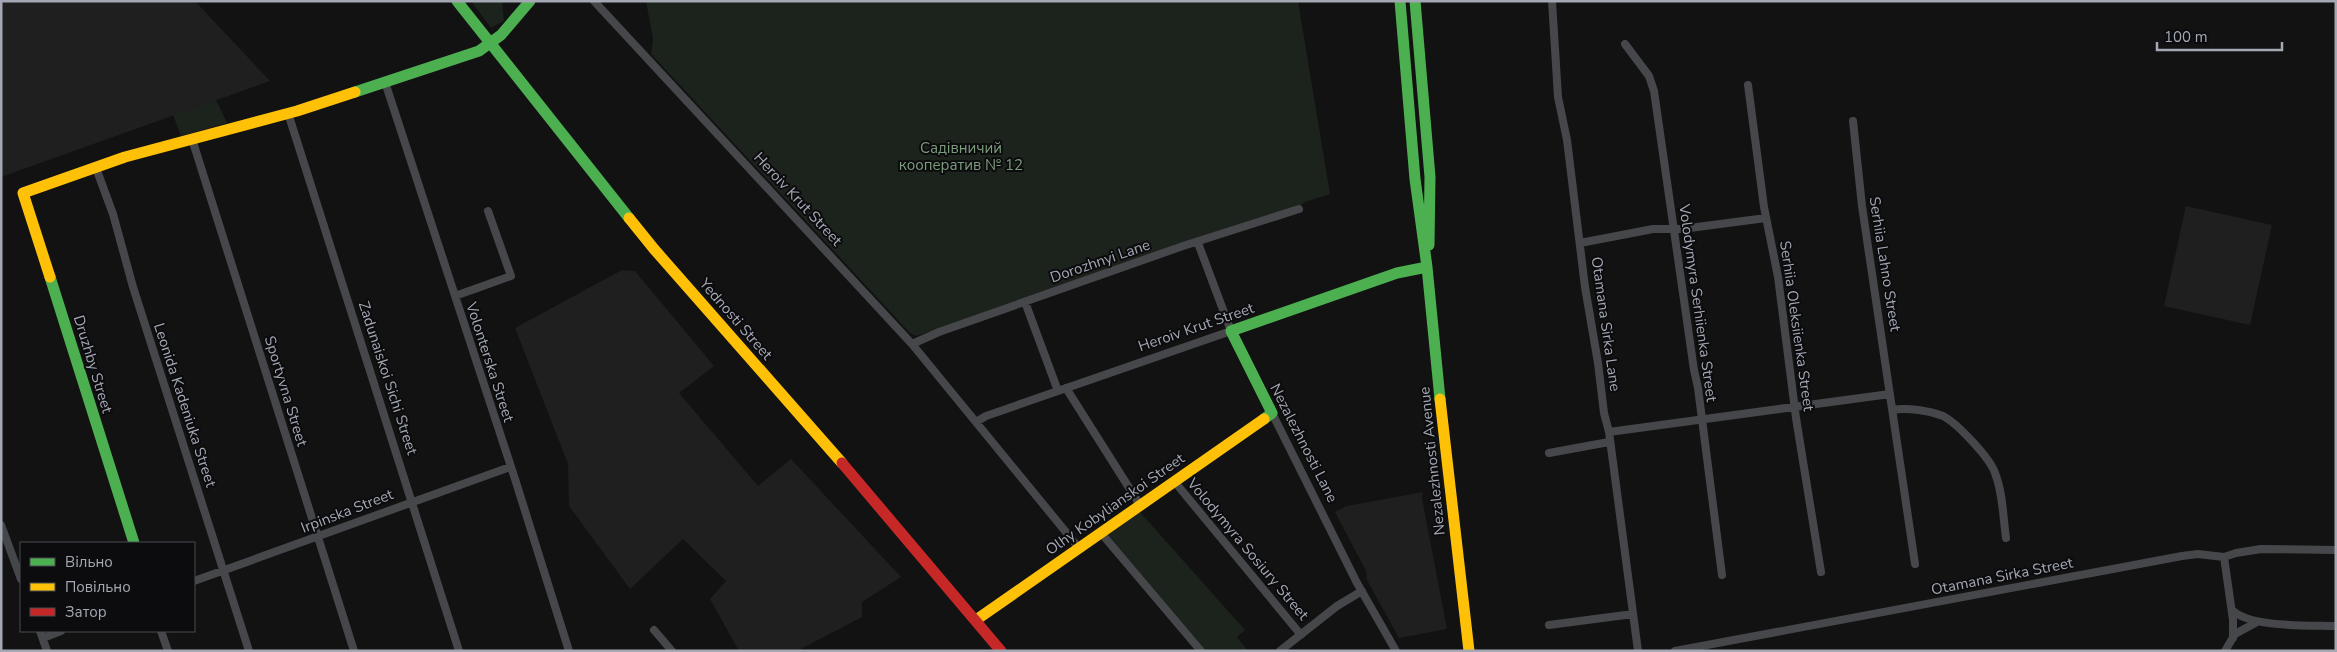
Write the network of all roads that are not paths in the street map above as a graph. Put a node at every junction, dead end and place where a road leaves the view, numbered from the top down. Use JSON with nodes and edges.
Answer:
{"nodes":[{"id":1,"x":456,"y":1,"type":"edge"},
{"id":2,"x":530,"y":1,"type":"edge"},
{"id":3,"x":594,"y":1,"type":"edge"},
{"id":4,"x":1400,"y":1,"type":"edge"},
{"id":5,"x":1415,"y":1,"type":"edge"},
{"id":6,"x":1552,"y":1,"type":"edge"},
{"id":7,"x":1625,"y":44,"type":"dead end"},
{"id":8,"x":491,"y":45,"type":"junction"},
{"id":9,"x":384,"y":82,"type":"junction"},
{"id":10,"x":1748,"y":85,"type":"dead end"},
{"id":11,"x":288,"y":113,"type":"junction"},
{"id":12,"x":1853,"y":121,"type":"dead end"},
{"id":13,"x":192,"y":139,"type":"junction"},
{"id":14,"x":96,"y":168,"type":"junction"},
{"id":15,"x":1431,"y":183,"type":"junction"},
{"id":16,"x":1416,"y":185,"type":"junction"},
{"id":17,"x":1299,"y":209,"type":"dead end"},
{"id":18,"x":488,"y":211,"type":"dead end"},
{"id":19,"x":1766,"y":218,"type":"junction"},
{"id":20,"x":1674,"y":229,"type":"junction"},
{"id":21,"x":1198,"y":243,"type":"junction"},
{"id":22,"x":1580,"y":244,"type":"junction"},
{"id":23,"x":1427,"y":267,"type":"junction"},
{"id":24,"x":454,"y":296,"type":"junction"},
{"id":25,"x":1025,"y":302,"type":"junction"},
{"id":26,"x":1231,"y":331,"type":"junction"},
{"id":27,"x":912,"y":344,"type":"junction"},
{"id":28,"x":1066,"y":388,"type":"junction"},
{"id":29,"x":1058,"y":391,"type":"junction"},
{"id":30,"x":1890,"y":394,"type":"junction"},
{"id":31,"x":1795,"y":408,"type":"junction"},
{"id":32,"x":1893,"y":410,"type":"junction"},
{"id":33,"x":1272,"y":413,"type":"junction"},
{"id":34,"x":1702,"y":420,"type":"junction"},
{"id":35,"x":976,"y":422,"type":"junction"},
{"id":36,"x":1609,"y":432,"type":"junction"},
{"id":37,"x":1610,"y":442,"type":"junction"},
{"id":38,"x":1550,"y":453,"type":"dead end"},
{"id":39,"x":510,"y":467,"type":"junction"},
{"id":40,"x":1174,"y":482,"type":"junction"},
{"id":41,"x":412,"y":501,"type":"junction"},
{"id":42,"x":1140,"y":505,"type":"junction"},
{"id":43,"x":1,"y":525,"type":"edge"},
{"id":44,"x":1101,"y":533,"type":"junction"},
{"id":45,"x":3,"y":535,"type":"edge"},
{"id":46,"x":317,"y":537,"type":"junction"},
{"id":47,"x":2006,"y":538,"type":"dead end"},
{"id":48,"x":134,"y":542,"type":"edge"},
{"id":49,"x":1079,"y":548,"type":"junction"},
{"id":50,"x":2336,"y":550,"type":"edge"},
{"id":51,"x":2224,"y":557,"type":"junction"},
{"id":52,"x":1915,"y":564,"type":"dead end"},
{"id":53,"x":223,"y":570,"type":"junction"},
{"id":54,"x":1821,"y":572,"type":"dead end"},
{"id":55,"x":1722,"y":575,"type":"dead end"},
{"id":56,"x":20,"y":577,"type":"edge"},
{"id":57,"x":195,"y":581,"type":"edge"},
{"id":58,"x":1362,"y":591,"type":"junction"},
{"id":59,"x":2232,"y":610,"type":"junction"},
{"id":60,"x":1633,"y":614,"type":"junction"},
{"id":61,"x":976,"y":620,"type":"junction"},
{"id":62,"x":2257,"y":622,"type":"junction"},
{"id":63,"x":1549,"y":625,"type":"dead end"},
{"id":64,"x":2336,"y":626,"type":"edge"},
{"id":65,"x":654,"y":630,"type":"dead end"},
{"id":66,"x":54,"y":632,"type":"edge"},
{"id":67,"x":161,"y":632,"type":"edge"},
{"id":68,"x":41,"y":634,"type":"edge"},
{"id":69,"x":1300,"y":635,"type":"junction"},
{"id":70,"x":2233,"y":638,"type":"junction"},
{"id":71,"x":47,"y":651,"type":"edge"},
{"id":72,"x":168,"y":651,"type":"edge"},
{"id":73,"x":249,"y":651,"type":"edge"},
{"id":74,"x":354,"y":651,"type":"edge"},
{"id":75,"x":459,"y":651,"type":"edge"},
{"id":76,"x":569,"y":651,"type":"edge"},
{"id":77,"x":672,"y":651,"type":"edge"},
{"id":78,"x":1001,"y":651,"type":"edge"},
{"id":79,"x":1201,"y":651,"type":"edge"},
{"id":80,"x":1280,"y":651,"type":"edge"},
{"id":81,"x":1396,"y":651,"type":"edge"},
{"id":82,"x":1469,"y":651,"type":"edge"},
{"id":83,"x":1638,"y":651,"type":"edge"},
{"id":84,"x":1675,"y":651,"type":"edge"},
{"id":85,"x":2226,"y":651,"type":"edge"}],
"edges":[{"from":1,"to":8,"type":"main road","name":"Yednosti Street"},
{"from":2,"to":8,"type":"main road"},
{"from":3,"to":27,"type":"street","name":"Heroiv Krut Street"},
{"from":4,"to":16,"type":"main road","name":"Nezalezhnosti Avenue"},
{"from":5,"to":15,"type":"main road","name":"Nezalezhnosti Avenue"},
{"from":6,"to":22,"type":"street","name":"Otamana Sirka Lane"},
{"from":7,"to":20,"type":"street","name":"Volodymyra Serhiienka Street"},
{"from":8,"to":9,"type":"main road"},
{"from":8,"to":61,"type":"main road","name":"Yednosti Street"},
{"from":9,"to":11,"type":"main road"},
{"from":9,"to":24,"type":"street","name":"Volonterska Street"},
{"from":10,"to":19,"type":"street","name":"Serhiia Oleksiienka Street"},
{"from":11,"to":13,"type":"main road"},
{"from":11,"to":41,"type":"street","name":"Zadunaiskoi Sichi Street"},
{"from":12,"to":30,"type":"street","name":"Serhiia Lahno Street"},
{"from":13,"to":14,"type":"main road"},
{"from":13,"to":46,"type":"street","name":"Sportyvna Street"},
{"from":14,"to":48,"type":"main road","name":"Druzhby Street"},
{"from":14,"to":53,"type":"street","name":"Leonida Kadeniuka Street"},
{"from":15,"to":16,"type":"main road"},
{"from":15,"to":23,"type":"main road","name":"Nezalezhnosti Avenue"},
{"from":16,"to":23,"type":"main road","name":"Nezalezhnosti Avenue"},
{"from":17,"to":21,"type":"street","name":"Dorozhnyi Lane"},
{"from":18,"to":24,"type":"street"},
{"from":19,"to":20,"type":"street"},
{"from":19,"to":31,"type":"street","name":"Serhiia Oleksiienka Street"},
{"from":20,"to":22,"type":"street"},
{"from":20,"to":34,"type":"street","name":"Volodymyra Serhiienka Street"},
{"from":21,"to":25,"type":"street","name":"Dorozhnyi Lane"},
{"from":21,"to":26,"type":"street","name":"Nezalezhnosti Lane"},
{"from":22,"to":36,"type":"street","name":"Otamana Sirka Lane"},
{"from":23,"to":26,"type":"main road","name":"Heroiv Krut Street"},
{"from":23,"to":82,"type":"main road","name":"Nezalezhnosti Avenue"},
{"from":24,"to":39,"type":"street","name":"Volonterska Street"},
{"from":25,"to":27,"type":"street","name":"Dorozhnyi Lane"},
{"from":25,"to":29,"type":"street"},
{"from":26,"to":28,"type":"street","name":"Heroiv Krut Street"},
{"from":26,"to":33,"type":"main road","name":"Nezalezhnosti Lane"},
{"from":27,"to":35,"type":"street","name":"Heroiv Krut Street"},
{"from":28,"to":29,"type":"street","name":"Heroiv Krut Street"},
{"from":28,"to":42,"type":"street"},
{"from":29,"to":35,"type":"street","name":"Heroiv Krut Street"},
{"from":30,"to":31,"type":"street"},
{"from":30,"to":32,"type":"street","name":"Serhiia Lahno Street"},
{"from":31,"to":34,"type":"street"},
{"from":31,"to":54,"type":"street","name":"Serhiia Oleksiienka Street"},
{"from":32,"to":47,"type":"street"},
{"from":32,"to":52,"type":"street","name":"Serhiia Lahno Street"},
{"from":33,"to":40,"type":"main road","name":"Olhy Kobylianskoi Street"},
{"from":33,"to":58,"type":"street","name":"Nezalezhnosti Lane"},
{"from":34,"to":36,"type":"street"},
{"from":34,"to":55,"type":"street","name":"Volodymyra Serhiienka Street"},
{"from":35,"to":49,"type":"street","name":"Heroiv Krut Street"},
{"from":36,"to":37,"type":"street","name":"Otamana Sirka Lane"},
{"from":37,"to":38,"type":"street"},
{"from":37,"to":60,"type":"street","name":"Otamana Sirka Lane"},
{"from":39,"to":41,"type":"street","name":"Irpinska Street"},
{"from":39,"to":76,"type":"street","name":"Volonterska Street"},
{"from":40,"to":42,"type":"main road","name":"Olhy Kobylianskoi Street"},
{"from":40,"to":69,"type":"street","name":"Volodymyra Sosiury Street"},
{"from":41,"to":46,"type":"street","name":"Irpinska Street"},
{"from":41,"to":75,"type":"street","name":"Zadunaiskoi Sichi Street"},
{"from":42,"to":44,"type":"main road","name":"Olhy Kobylianskoi Street"},
{"from":43,"to":45,"type":"street"},
{"from":44,"to":49,"type":"main road","name":"Olhy Kobylianskoi Street"},
{"from":44,"to":79,"type":"street"},
{"from":45,"to":56,"type":"street"},
{"from":46,"to":53,"type":"street","name":"Irpinska Street"},
{"from":46,"to":74,"type":"street","name":"Sportyvna Street"},
{"from":49,"to":61,"type":"main road","name":"Olhy Kobylianskoi Street"},
{"from":50,"to":51,"type":"street","name":"Otamana Sirka Street"},
{"from":51,"to":59,"type":"street"},
{"from":51,"to":84,"type":"street","name":"Otamana Sirka Street"},
{"from":53,"to":57,"type":"street","name":"Irpinska Street"},
{"from":53,"to":73,"type":"street","name":"Leonida Kadeniuka Street"},
{"from":58,"to":69,"type":"street"},
{"from":58,"to":81,"type":"street","name":"Nezalezhnosti Lane"},
{"from":59,"to":62,"type":"street"},
{"from":59,"to":70,"type":"street"},
{"from":60,"to":63,"type":"street"},
{"from":60,"to":83,"type":"street","name":"Otamana Sirka Lane"},
{"from":61,"to":78,"type":"main road","name":"Yednosti Street"},
{"from":62,"to":64,"type":"street"},
{"from":62,"to":70,"type":"street"},
{"from":65,"to":77,"type":"street"},
{"from":66,"to":68,"type":"street"},
{"from":67,"to":72,"type":"street"},
{"from":68,"to":71,"type":"street"},
{"from":69,"to":80,"type":"street"},
{"from":70,"to":85,"type":"street"}]}
